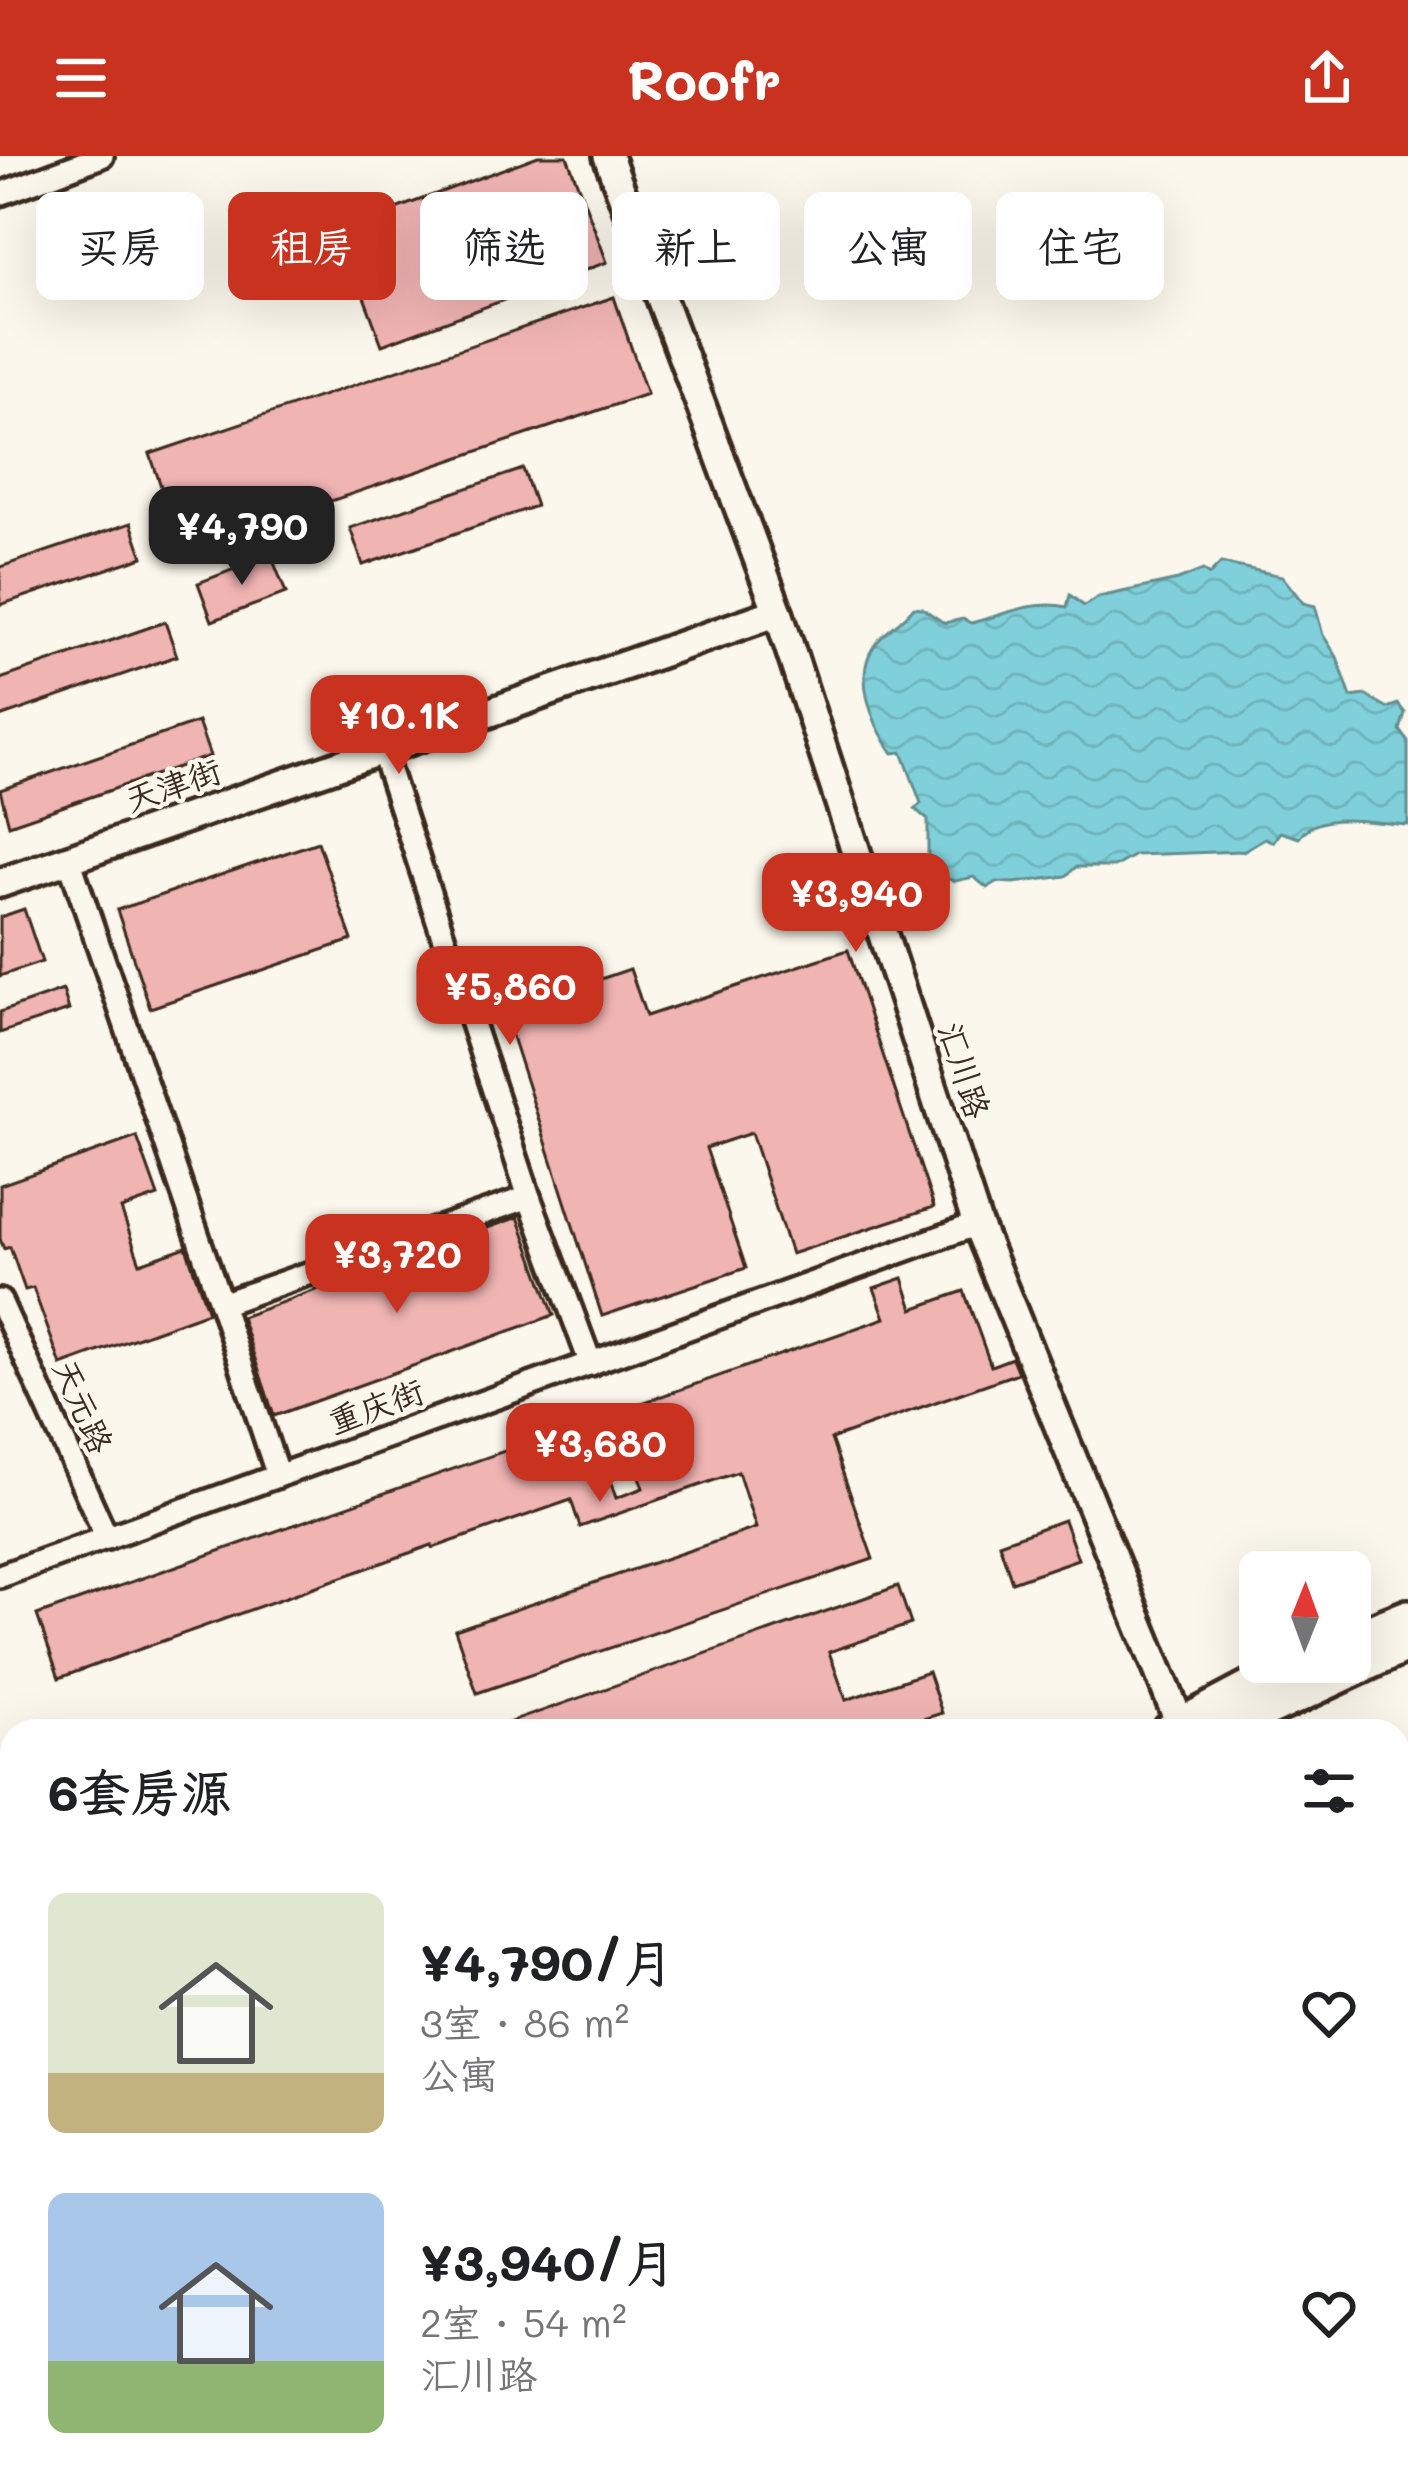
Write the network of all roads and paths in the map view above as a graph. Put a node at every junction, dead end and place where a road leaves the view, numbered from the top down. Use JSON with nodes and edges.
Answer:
{"nodes":[{"id":1,"x":102,"y":156,"type":"edge"},
{"id":2,"x":608,"y":156,"type":"edge"},
{"id":3,"x":0,"y":194,"type":"edge"},
{"id":4,"x":778,"y":612,"type":"junction"},
{"id":5,"x":382,"y":750,"type":"junction"},
{"id":6,"x":69,"y":859,"type":"junction"},
{"id":7,"x":0,"y":883,"type":"edge"},
{"id":8,"x":529,"y":1197,"type":"junction"},
{"id":9,"x":977,"y":1224,"type":"junction"},
{"id":10,"x":0,"y":1301,"type":"edge"},
{"id":11,"x":220,"y":1304,"type":"junction"},
{"id":12,"x":590,"y":1364,"type":"junction"},
{"id":13,"x":278,"y":1476,"type":"junction"},
{"id":14,"x":107,"y":1538,"type":"junction"},
{"id":15,"x":0,"y":1576,"type":"edge"},
{"id":16,"x":1408,"y":1617,"type":"edge"},
{"id":17,"x":1371,"y":1632,"type":"edge"},
{"id":18,"x":1408,"y":1644,"type":"edge"},
{"id":19,"x":1262,"y":1683,"type":"edge"},
{"id":20,"x":1173,"y":1719,"type":"edge"},
{"id":21,"x":1197,"y":1719,"type":"edge"},
{"id":22,"x":1246,"y":1719,"type":"edge"}],
"edges":[{"from":1,"to":3,"type":"street"},
{"from":2,"to":4,"type":"street","name":"汇川路"},
{"from":4,"to":5,"type":"street","name":"天津街"},
{"from":4,"to":9,"type":"street","name":"汇川路"},
{"from":5,"to":6,"type":"street","name":"天津街"},
{"from":5,"to":8,"type":"street"},
{"from":6,"to":7,"type":"street","name":"天津街"},
{"from":6,"to":11,"type":"street"},
{"from":8,"to":11,"type":"street"},
{"from":8,"to":12,"type":"street"},
{"from":9,"to":12,"type":"street","name":"重庆街"},
{"from":9,"to":20,"type":"street","name":"汇川路"},
{"from":10,"to":14,"type":"street","name":"天元路"},
{"from":11,"to":13,"type":"street"},
{"from":12,"to":13,"type":"street","name":"重庆街"},
{"from":13,"to":14,"type":"street","name":"重庆街"},
{"from":14,"to":15,"type":"street","name":"重庆街"},
{"from":16,"to":17,"type":"main road"},
{"from":18,"to":22,"type":"main road"},
{"from":19,"to":21,"type":"main road"}]}
